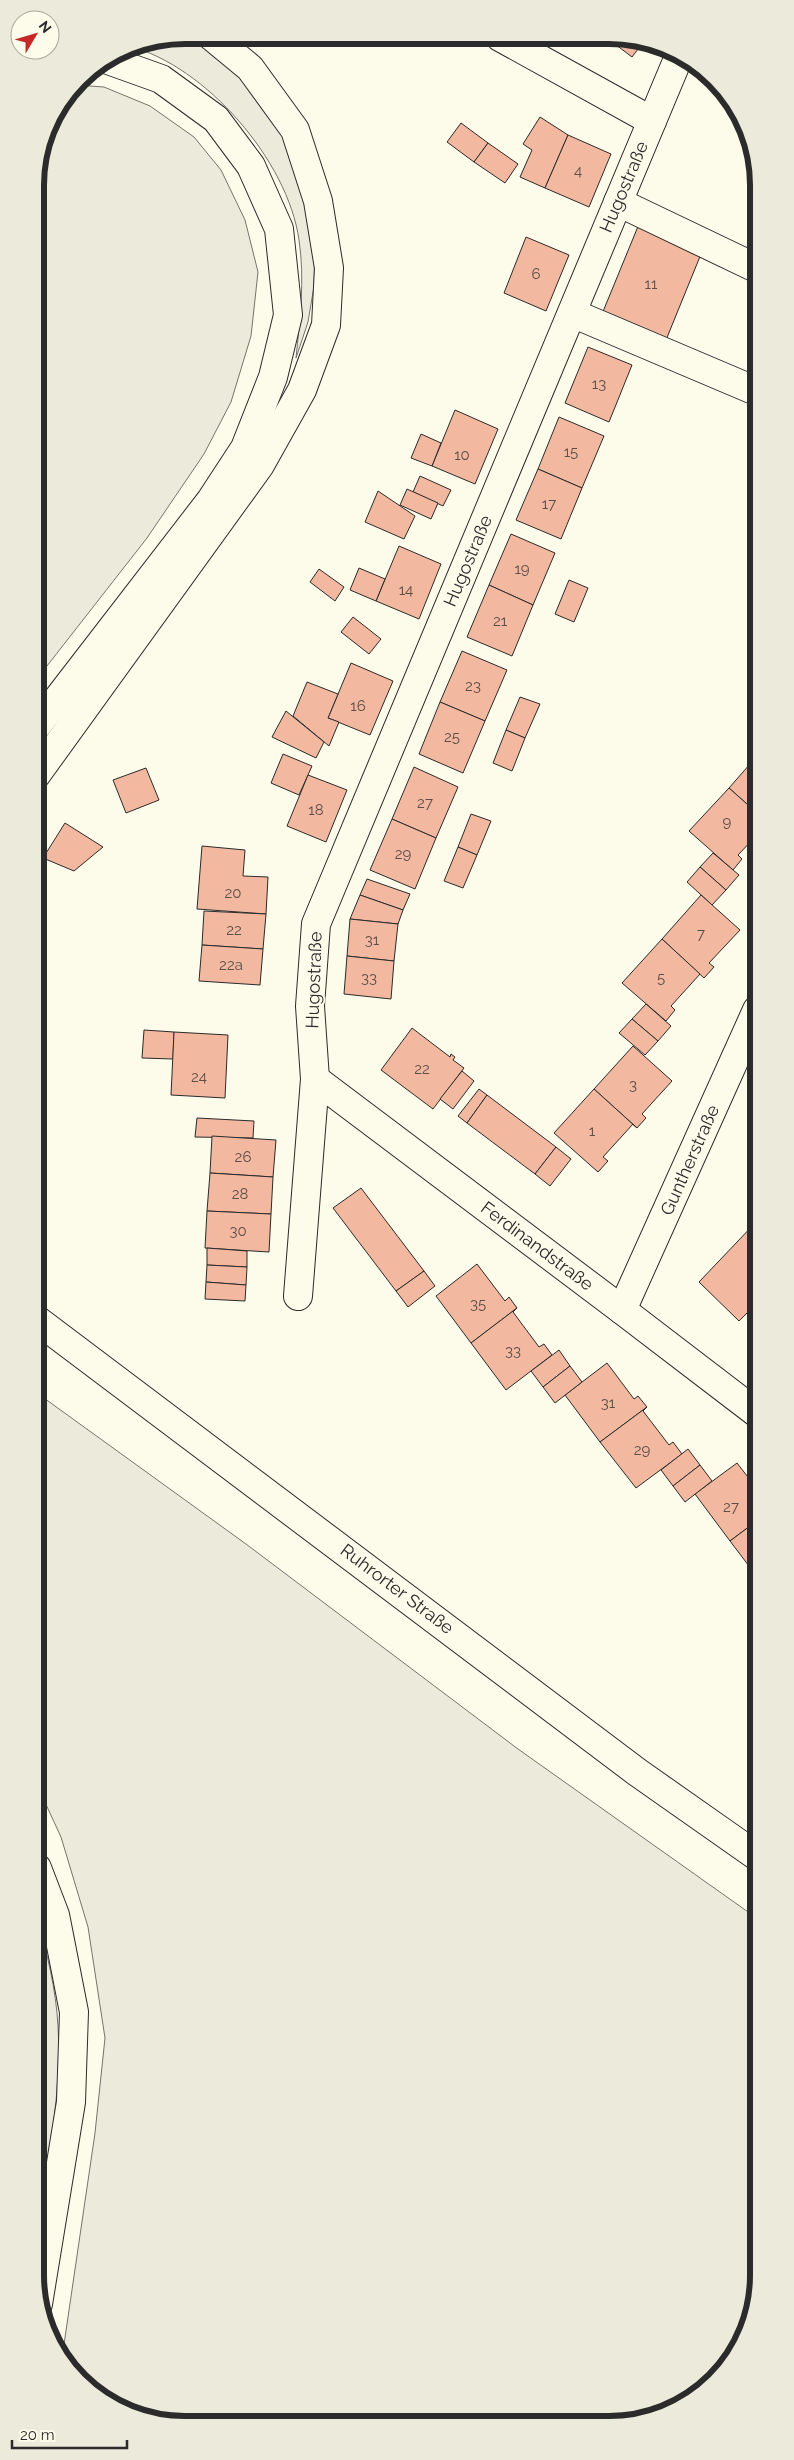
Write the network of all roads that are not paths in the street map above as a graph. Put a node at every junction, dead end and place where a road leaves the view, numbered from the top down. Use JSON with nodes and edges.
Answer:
{"nodes":[{"id":1,"x":221,"y":44,"type":"edge"},
{"id":2,"x":513,"y":44,"type":"edge"},
{"id":3,"x":677,"y":61,"type":"edge"},
{"id":4,"x":115,"y":63,"type":"edge"},
{"id":5,"x":652,"y":122,"type":"junction"},
{"id":6,"x":618,"y":202,"type":"junction"},
{"id":7,"x":750,"y":265,"type":"edge"},
{"id":8,"x":572,"y":313,"type":"junction"},
{"id":9,"x":750,"y":388,"type":"edge"},
{"id":10,"x":44,"y":716,"type":"edge"},
{"id":11,"x":44,"y":764,"type":"edge"},
{"id":12,"x":750,"y":1026,"type":"edge"},
{"id":13,"x":314,"y":1079,"type":"junction"},
{"id":14,"x":298,"y":1296,"type":"dead end"},
{"id":15,"x":622,"y":1310,"type":"junction"},
{"id":16,"x":44,"y":1325,"type":"edge"},
{"id":17,"x":750,"y":1408,"type":"edge"},
{"id":18,"x":750,"y":1851,"type":"edge"},
{"id":19,"x":44,"y":1887,"type":"edge"},
{"id":20,"x":44,"y":2267,"type":"edge"}],
"edges":[{"from":1,"to":11,"type":"main road"},
{"from":2,"to":5,"type":"main road"},
{"from":3,"to":5,"type":"main road","name":"Hugostraße"},
{"from":4,"to":10,"type":"main road"},
{"from":5,"to":6,"type":"main road","name":"Hugostraße"},
{"from":6,"to":7,"type":"main road"},
{"from":6,"to":8,"type":"main road","name":"Hugostraße"},
{"from":8,"to":9,"type":"main road"},
{"from":8,"to":13,"type":"main road","name":"Hugostraße"},
{"from":12,"to":15,"type":"main road","name":"Guntherstraße"},
{"from":13,"to":14,"type":"main road","name":"Hugostraße"},
{"from":13,"to":15,"type":"main road","name":"Ferdinandstraße"},
{"from":15,"to":17,"type":"main road","name":"Ferdinandstraße"},
{"from":16,"to":18,"type":"main road","name":"Ruhrorter Straße"},
{"from":19,"to":20,"type":"main road"}]}
